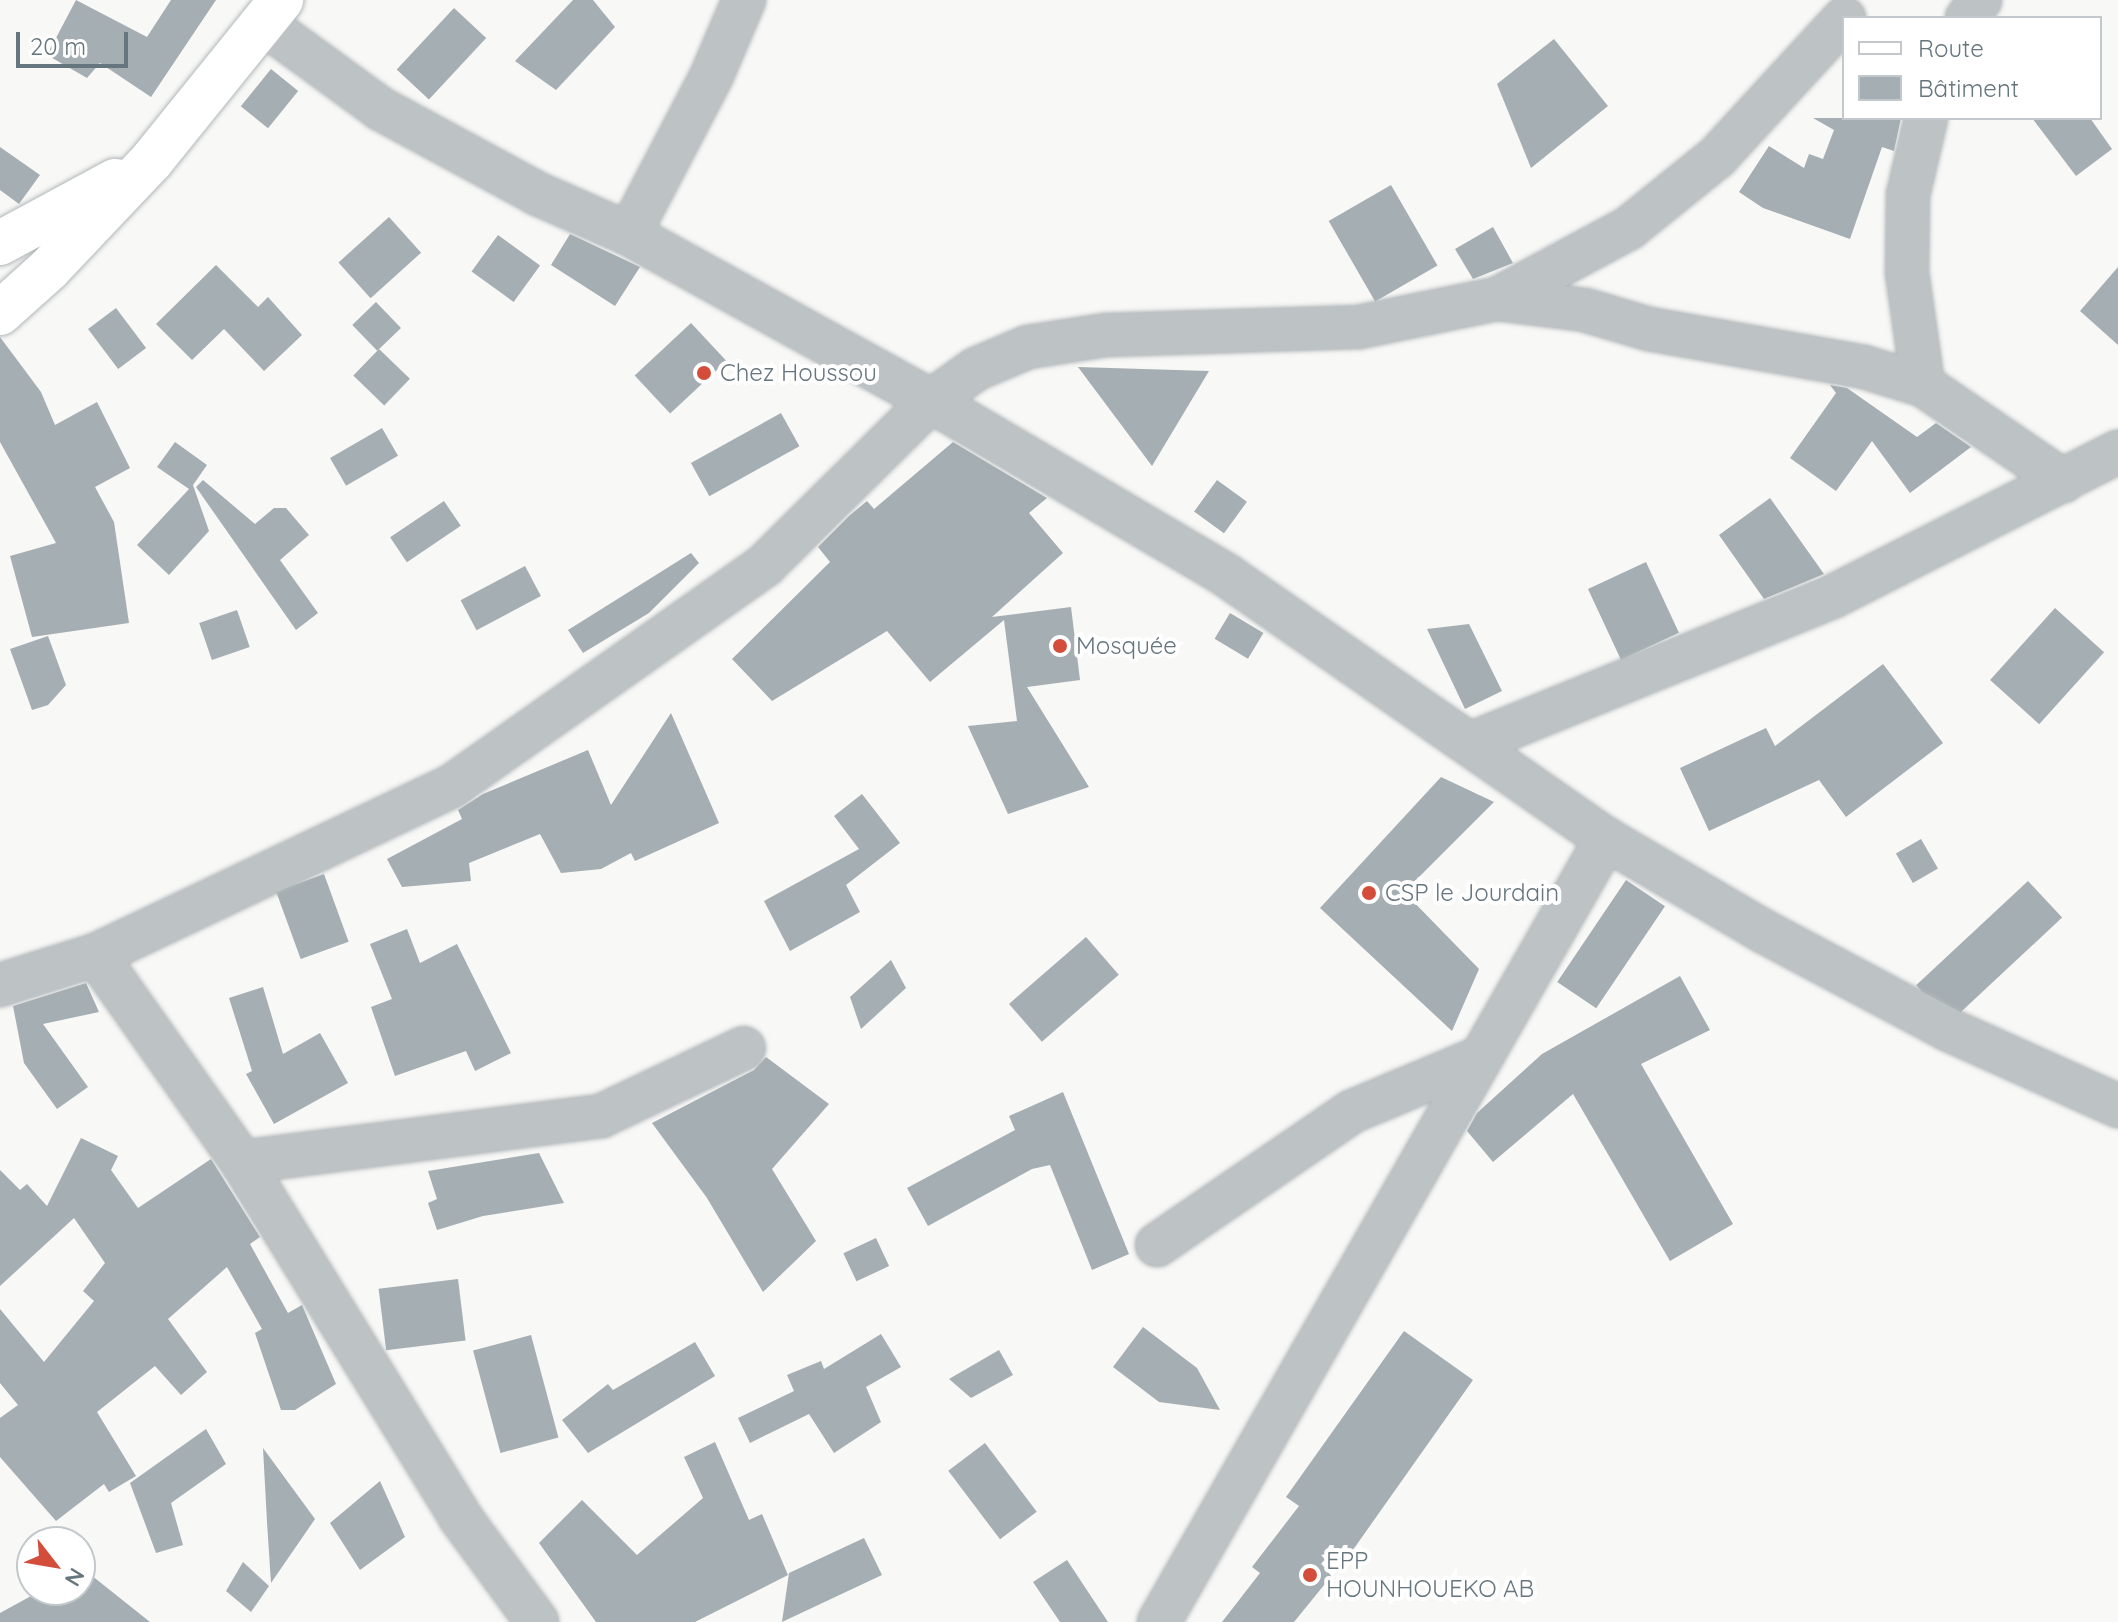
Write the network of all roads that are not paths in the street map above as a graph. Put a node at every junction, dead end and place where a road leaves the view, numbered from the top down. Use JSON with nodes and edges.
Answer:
{"nodes":[{"id":1,"x":744,"y":0,"type":"edge"},
{"id":2,"x":1859,"y":0,"type":"edge"},
{"id":3,"x":276,"y":6,"type":"edge"},
{"id":4,"x":1846,"y":16,"type":"edge"},
{"id":5,"x":1842,"y":21,"type":"edge"},
{"id":6,"x":1926,"y":120,"type":"edge"},
{"id":7,"x":152,"y":160,"type":"junction"},
{"id":8,"x":629,"y":234,"type":"junction"},
{"id":9,"x":0,"y":243,"type":"edge"},
{"id":10,"x":1497,"y":299,"type":"junction"},
{"id":11,"x":0,"y":313,"type":"edge"},
{"id":12,"x":1923,"y":385,"type":"junction"},
{"id":13,"x":931,"y":401,"type":"junction"},
{"id":14,"x":2118,"y":452,"type":"edge"},
{"id":15,"x":2063,"y":481,"type":"junction"},
{"id":16,"x":1470,"y":744,"type":"junction"},
{"id":17,"x":1606,"y":839,"type":"junction"},
{"id":18,"x":96,"y":955,"type":"junction"},
{"id":19,"x":0,"y":985,"type":"edge"},
{"id":20,"x":744,"y":1048,"type":"dead end"},
{"id":21,"x":1477,"y":1059,"type":"junction"},
{"id":22,"x":2118,"y":1106,"type":"edge"},
{"id":23,"x":242,"y":1162,"type":"junction"},
{"id":24,"x":1157,"y":1245,"type":"dead end"},
{"id":25,"x":537,"y":1622,"type":"edge"},
{"id":26,"x":1159,"y":1622,"type":"edge"}],
"edges":[{"from":1,"to":8,"type":"street"},
{"from":2,"to":4,"type":"street"},
{"from":3,"to":7,"type":"main road"},
{"from":3,"to":8,"type":"street"},
{"from":5,"to":10,"type":"street"},
{"from":6,"to":12,"type":"street"},
{"from":7,"to":9,"type":"main road"},
{"from":7,"to":11,"type":"main road"},
{"from":8,"to":13,"type":"street"},
{"from":10,"to":12,"type":"street"},
{"from":10,"to":13,"type":"street"},
{"from":12,"to":15,"type":"street"},
{"from":13,"to":16,"type":"street"},
{"from":13,"to":18,"type":"street"},
{"from":14,"to":15,"type":"street"},
{"from":15,"to":16,"type":"street"},
{"from":16,"to":17,"type":"street"},
{"from":17,"to":21,"type":"street"},
{"from":17,"to":22,"type":"street"},
{"from":18,"to":19,"type":"street"},
{"from":18,"to":23,"type":"street"},
{"from":20,"to":23,"type":"street"},
{"from":21,"to":24,"type":"street"},
{"from":21,"to":26,"type":"street"},
{"from":23,"to":25,"type":"street"}]}
